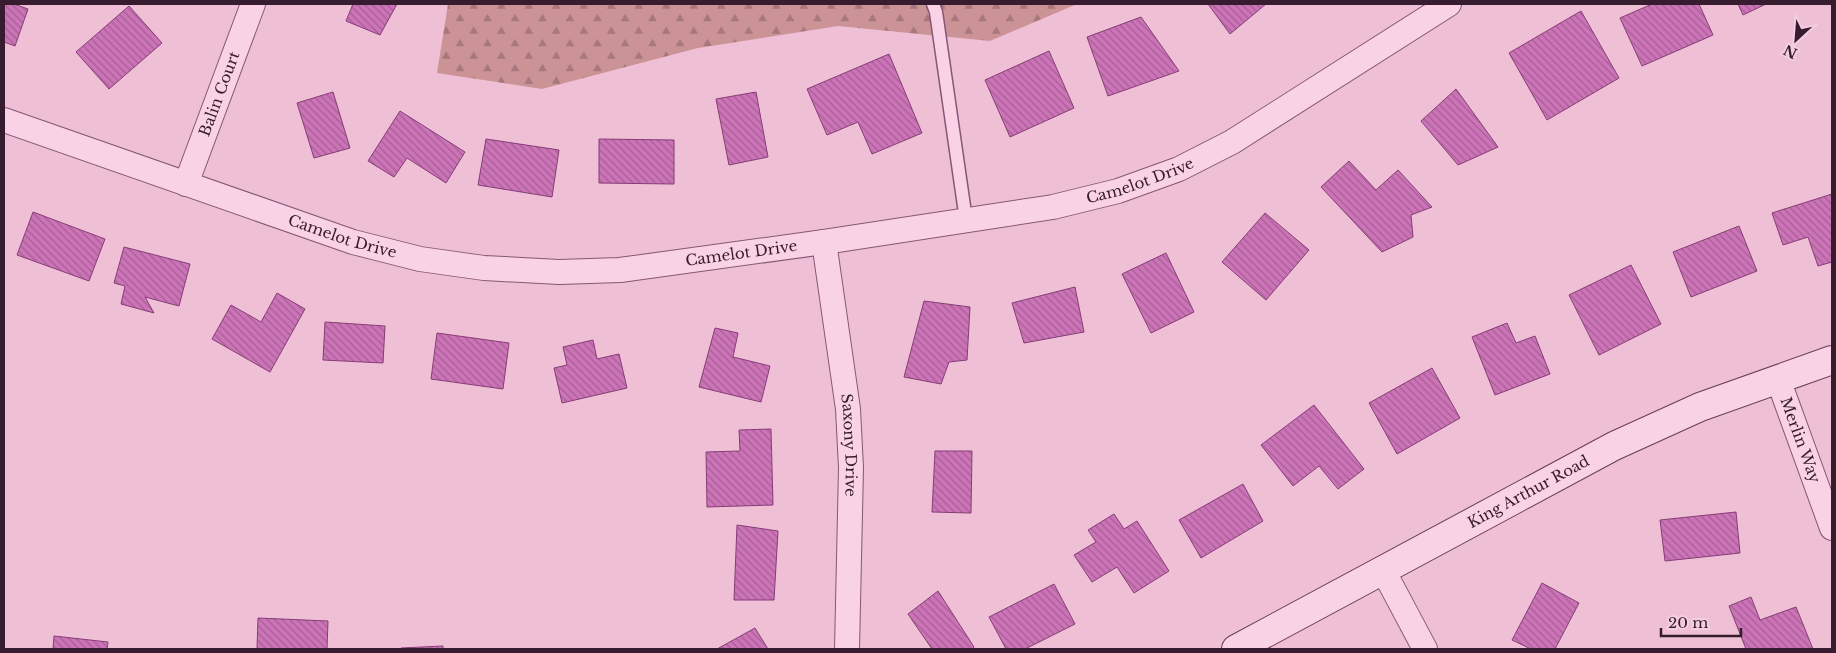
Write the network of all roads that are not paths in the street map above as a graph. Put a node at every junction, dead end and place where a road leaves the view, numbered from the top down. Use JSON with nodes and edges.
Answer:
{"nodes":[{"id":1,"x":254,"y":4,"type":"edge"},
{"id":2,"x":933,"y":4,"type":"edge"},
{"id":3,"x":1449,"y":4,"type":"edge"},
{"id":4,"x":4,"y":120,"type":"edge"},
{"id":5,"x":186,"y":184,"type":"junction"},
{"id":6,"x":966,"y":220,"type":"junction"},
{"id":7,"x":824,"y":242,"type":"junction"},
{"id":8,"x":1832,"y":360,"type":"edge"},
{"id":9,"x":1778,"y":379,"type":"junction"},
{"id":10,"x":1832,"y":528,"type":"edge"},
{"id":11,"x":1383,"y":570,"type":"junction"},
{"id":12,"x":847,"y":649,"type":"edge"},
{"id":13,"x":1236,"y":649,"type":"edge"},
{"id":14,"x":1425,"y":649,"type":"edge"}],
"edges":[{"from":1,"to":5,"type":"street","name":"Balin Court"},
{"from":2,"to":6,"type":"lane"},
{"from":3,"to":6,"type":"street","name":"Camelot Drive"},
{"from":4,"to":5,"type":"street","name":"Camelot Drive"},
{"from":5,"to":7,"type":"street","name":"Camelot Drive"},
{"from":6,"to":7,"type":"street","name":"Camelot Drive"},
{"from":7,"to":12,"type":"street","name":"Saxony Drive"},
{"from":8,"to":9,"type":"street","name":"King Arthur Road"},
{"from":9,"to":10,"type":"street","name":"Merlin Way"},
{"from":9,"to":11,"type":"street","name":"King Arthur Road"},
{"from":11,"to":13,"type":"street","name":"King Arthur Road"},
{"from":11,"to":14,"type":"street"}]}
